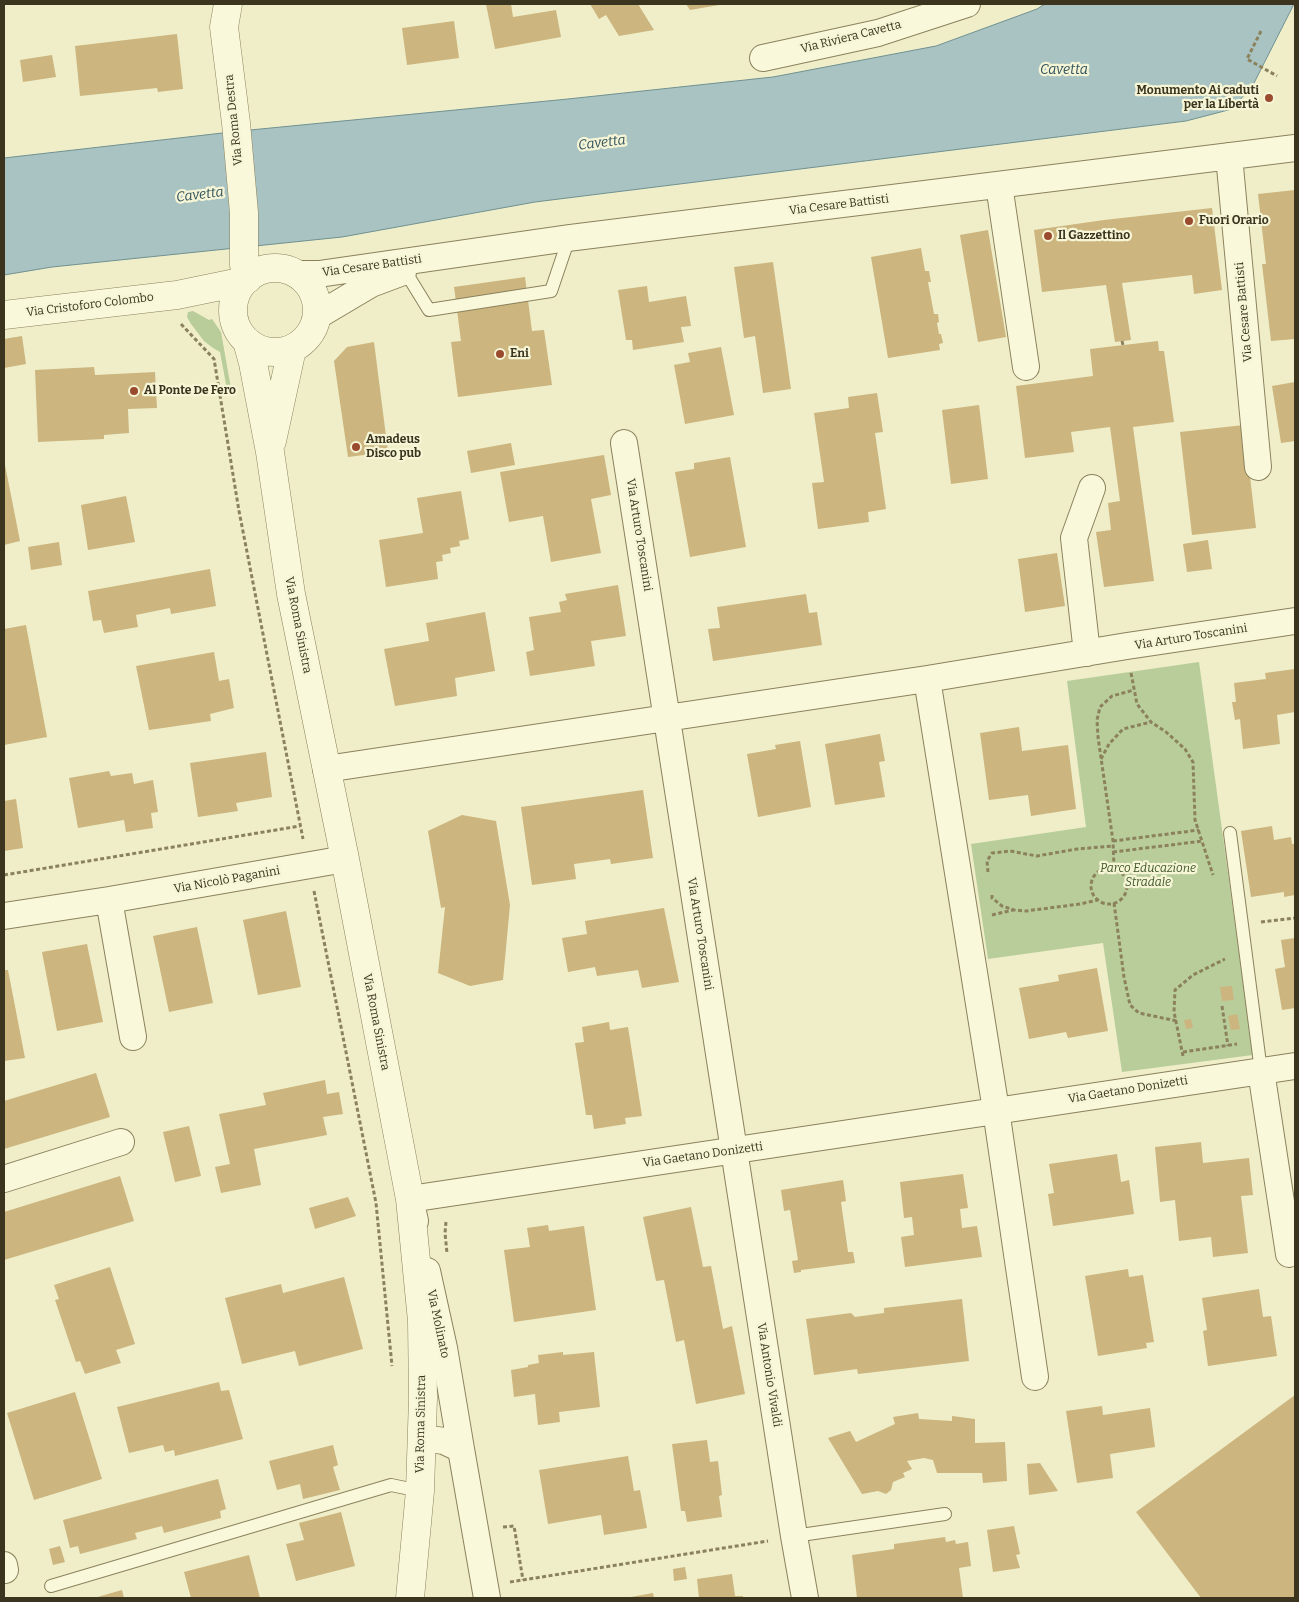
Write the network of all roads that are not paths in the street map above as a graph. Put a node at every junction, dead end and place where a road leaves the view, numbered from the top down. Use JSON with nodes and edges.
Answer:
{"nodes":[{"id":1,"x":967,"y":4,"type":"edge"},
{"id":2,"x":222,"y":11,"type":"edge"},
{"id":3,"x":763,"y":58,"type":"dead end"},
{"id":4,"x":1295,"y":148,"type":"edge"},
{"id":5,"x":1230,"y":156,"type":"junction"},
{"id":6,"x":999,"y":185,"type":"junction"},
{"id":7,"x":569,"y":238,"type":"junction"},
{"id":8,"x":448,"y":255,"type":"junction"},
{"id":9,"x":264,"y":270,"type":"junction"},
{"id":10,"x":405,"y":271,"type":"junction"},
{"id":11,"x":177,"y":295,"type":"junction"},
{"id":12,"x":4,"y":316,"type":"edge"},
{"id":13,"x":317,"y":316,"type":"junction"},
{"id":14,"x":241,"y":330,"type":"junction"},
{"id":15,"x":292,"y":349,"type":"junction"},
{"id":16,"x":1026,"y":367,"type":"dead end"},
{"id":17,"x":624,"y":443,"type":"dead end"},
{"id":18,"x":270,"y":452,"type":"junction"},
{"id":19,"x":1258,"y":467,"type":"dead end"},
{"id":20,"x":1092,"y":488,"type":"dead end"},
{"id":21,"x":1295,"y":621,"type":"edge"},
{"id":22,"x":1087,"y":653,"type":"junction"},
{"id":23,"x":927,"y":679,"type":"junction"},
{"id":24,"x":667,"y":717,"type":"junction"},
{"id":25,"x":326,"y":769,"type":"junction"},
{"id":26,"x":1230,"y":833,"type":"dead end"},
{"id":27,"x":345,"y":859,"type":"junction"},
{"id":28,"x":109,"y":900,"type":"junction"},
{"id":29,"x":4,"y":916,"type":"edge"},
{"id":30,"x":132,"y":1036,"type":"dead end"},
{"id":31,"x":1295,"y":1066,"type":"edge"},
{"id":32,"x":1261,"y":1071,"type":"junction"},
{"id":33,"x":996,"y":1110,"type":"junction"},
{"id":34,"x":121,"y":1142,"type":"dead end"},
{"id":35,"x":734,"y":1150,"type":"junction"},
{"id":36,"x":4,"y":1179,"type":"edge"},
{"id":37,"x":410,"y":1199,"type":"junction"},
{"id":38,"x":1290,"y":1254,"type":"dead end"},
{"id":39,"x":1035,"y":1377,"type":"dead end"},
{"id":40,"x":422,"y":1438,"type":"junction"},
{"id":41,"x":462,"y":1450,"type":"junction"},
{"id":42,"x":420,"y":1491,"type":"junction"},
{"id":43,"x":945,"y":1514,"type":"dead end"},
{"id":44,"x":794,"y":1536,"type":"junction"},
{"id":45,"x":51,"y":1586,"type":"dead end"},
{"id":46,"x":486,"y":1592,"type":"edge"},
{"id":47,"x":410,"y":1598,"type":"edge"},
{"id":48,"x":805,"y":1598,"type":"edge"}],
"edges":[{"from":1,"to":3,"type":"street","name":"Via Riviera Cavetta"},
{"from":2,"to":9,"type":"street","name":"Via Roma Destra"},
{"from":4,"to":5,"type":"street","name":"Via Cesare Battisti"},
{"from":5,"to":6,"type":"street","name":"Via Cesare Battisti"},
{"from":5,"to":19,"type":"street","name":"Via Cesare Battisti"},
{"from":6,"to":7,"type":"street","name":"Via Cesare Battisti"},
{"from":6,"to":16,"type":"street"},
{"from":7,"to":8,"type":"street","name":"Via Cesare Battisti"},
{"from":7,"to":10,"type":"lane"},
{"from":8,"to":9,"type":"street","name":"Via Cesare Battisti"},
{"from":8,"to":10,"type":"street","name":"Via Cesare Battisti"},
{"from":9,"to":11,"type":"street","name":"Via Cristoforo Colombo"},
{"from":9,"to":13,"type":"street"},
{"from":9,"to":14,"type":"street"},
{"from":10,"to":13,"type":"street","name":"Via Cesare Battisti"},
{"from":11,"to":12,"type":"street","name":"Via Cristoforo Colombo"},
{"from":11,"to":14,"type":"street","name":"Via Cristoforo Colombo"},
{"from":13,"to":15,"type":"street"},
{"from":14,"to":15,"type":"street"},
{"from":14,"to":18,"type":"street","name":"Via Roma Sinistra"},
{"from":15,"to":18,"type":"street","name":"Via Roma Sinistra"},
{"from":17,"to":24,"type":"street","name":"Via Arturo Toscanini"},
{"from":18,"to":25,"type":"street","name":"Via Roma Sinistra"},
{"from":20,"to":22,"type":"street"},
{"from":21,"to":22,"type":"street","name":"Via Arturo Toscanini"},
{"from":22,"to":23,"type":"street","name":"Via Arturo Toscanini"},
{"from":23,"to":24,"type":"street","name":"Via Arturo Toscanini"},
{"from":23,"to":33,"type":"street"},
{"from":24,"to":25,"type":"street","name":"Via Arturo Toscanini"},
{"from":24,"to":35,"type":"street","name":"Via Arturo Toscanini"},
{"from":25,"to":27,"type":"street","name":"Via Roma Sinistra"},
{"from":26,"to":32,"type":"lane"},
{"from":27,"to":28,"type":"street","name":"Via Nicolò Paganini"},
{"from":27,"to":37,"type":"street","name":"Via Roma Sinistra"},
{"from":28,"to":29,"type":"street","name":"Via Nicolò Paganini"},
{"from":28,"to":30,"type":"street"},
{"from":31,"to":32,"type":"street","name":"Via Gaetano Donizetti"},
{"from":32,"to":33,"type":"street","name":"Via Gaetano Donizetti"},
{"from":32,"to":38,"type":"street"},
{"from":33,"to":35,"type":"street","name":"Via Gaetano Donizetti"},
{"from":33,"to":39,"type":"street"},
{"from":34,"to":36,"type":"street"},
{"from":35,"to":37,"type":"street","name":"Via Gaetano Donizetti"},
{"from":35,"to":44,"type":"street","name":"Via Antonio Vivaldi"},
{"from":37,"to":40,"type":"street","name":"Via Roma Sinistra"},
{"from":37,"to":41,"type":"street","name":"Via Molinato"},
{"from":40,"to":41,"type":"street"},
{"from":40,"to":42,"type":"street","name":"Via Roma Sinistra"},
{"from":41,"to":46,"type":"street","name":"Via Molinato"},
{"from":42,"to":45,"type":"lane"},
{"from":42,"to":47,"type":"street","name":"Via Roma Sinistra"},
{"from":43,"to":44,"type":"lane"},
{"from":44,"to":48,"type":"street","name":"Via Antonio Vivaldi"}]}
